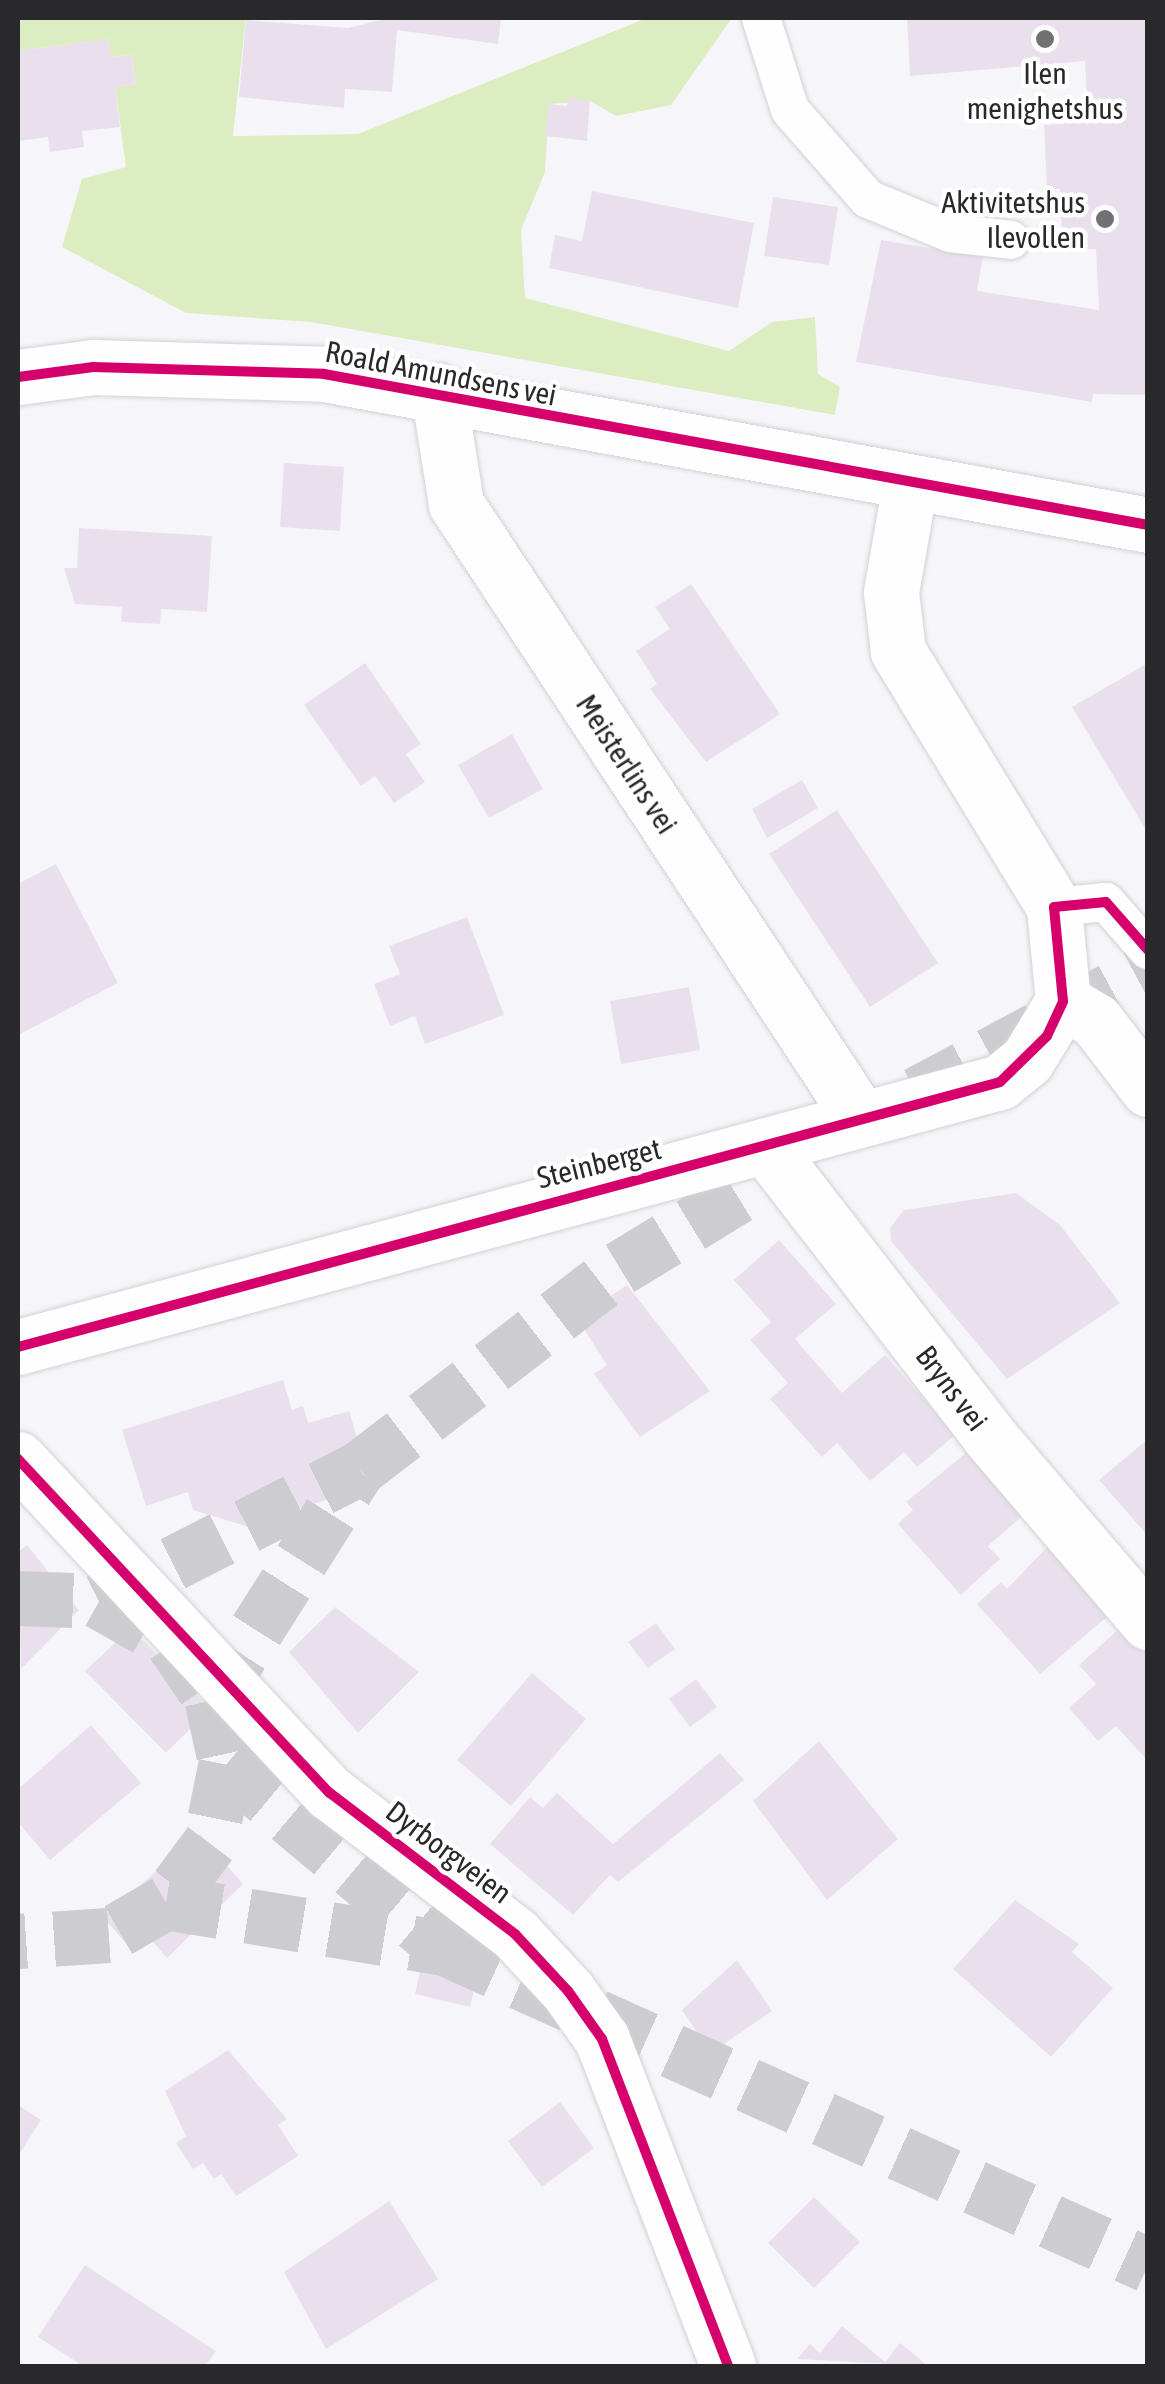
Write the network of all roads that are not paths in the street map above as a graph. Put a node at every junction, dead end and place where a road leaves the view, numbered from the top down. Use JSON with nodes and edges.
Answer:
{"nodes":[{"id":1,"x":761,"y":18,"type":"edge"},
{"id":2,"x":1011,"y":240,"type":"dead end"},
{"id":3,"x":18,"y":377,"type":"edge"},
{"id":4,"x":438,"y":392,"type":"junction"},
{"id":5,"x":908,"y":488,"type":"junction"},
{"id":6,"x":1148,"y":525,"type":"edge"},
{"id":7,"x":1054,"y":907,"type":"junction"},
{"id":8,"x":1148,"y":950,"type":"edge"},
{"id":9,"x":1063,"y":1001,"type":"junction"},
{"id":10,"x":1148,"y":1089,"type":"edge"},
{"id":11,"x":861,"y":1119,"type":"junction"},
{"id":12,"x":766,"y":1146,"type":"junction"},
{"id":13,"x":18,"y":1346,"type":"edge"},
{"id":14,"x":18,"y":1459,"type":"edge"},
{"id":15,"x":1148,"y":1622,"type":"edge"},
{"id":16,"x":728,"y":2366,"type":"edge"}],
"edges":[{"from":1,"to":2,"type":"lane"},
{"from":3,"to":4,"type":"street","name":"Roald Amundsens vei"},
{"from":4,"to":5,"type":"street","name":"Roald Amundsens vei"},
{"from":4,"to":11,"type":"street","name":"Meisterlins vei"},
{"from":5,"to":6,"type":"street","name":"Roald Amundsens vei"},
{"from":5,"to":7,"type":"street"},
{"from":7,"to":8,"type":"lane"},
{"from":7,"to":9,"type":"street"},
{"from":9,"to":10,"type":"street"},
{"from":9,"to":11,"type":"street","name":"Steinberget"},
{"from":11,"to":12,"type":"street","name":"Steinberget"},
{"from":12,"to":13,"type":"street","name":"Steinberget"},
{"from":12,"to":15,"type":"street","name":"Bryns vei"},
{"from":14,"to":16,"type":"street","name":"Dyrborgveien"}]}
